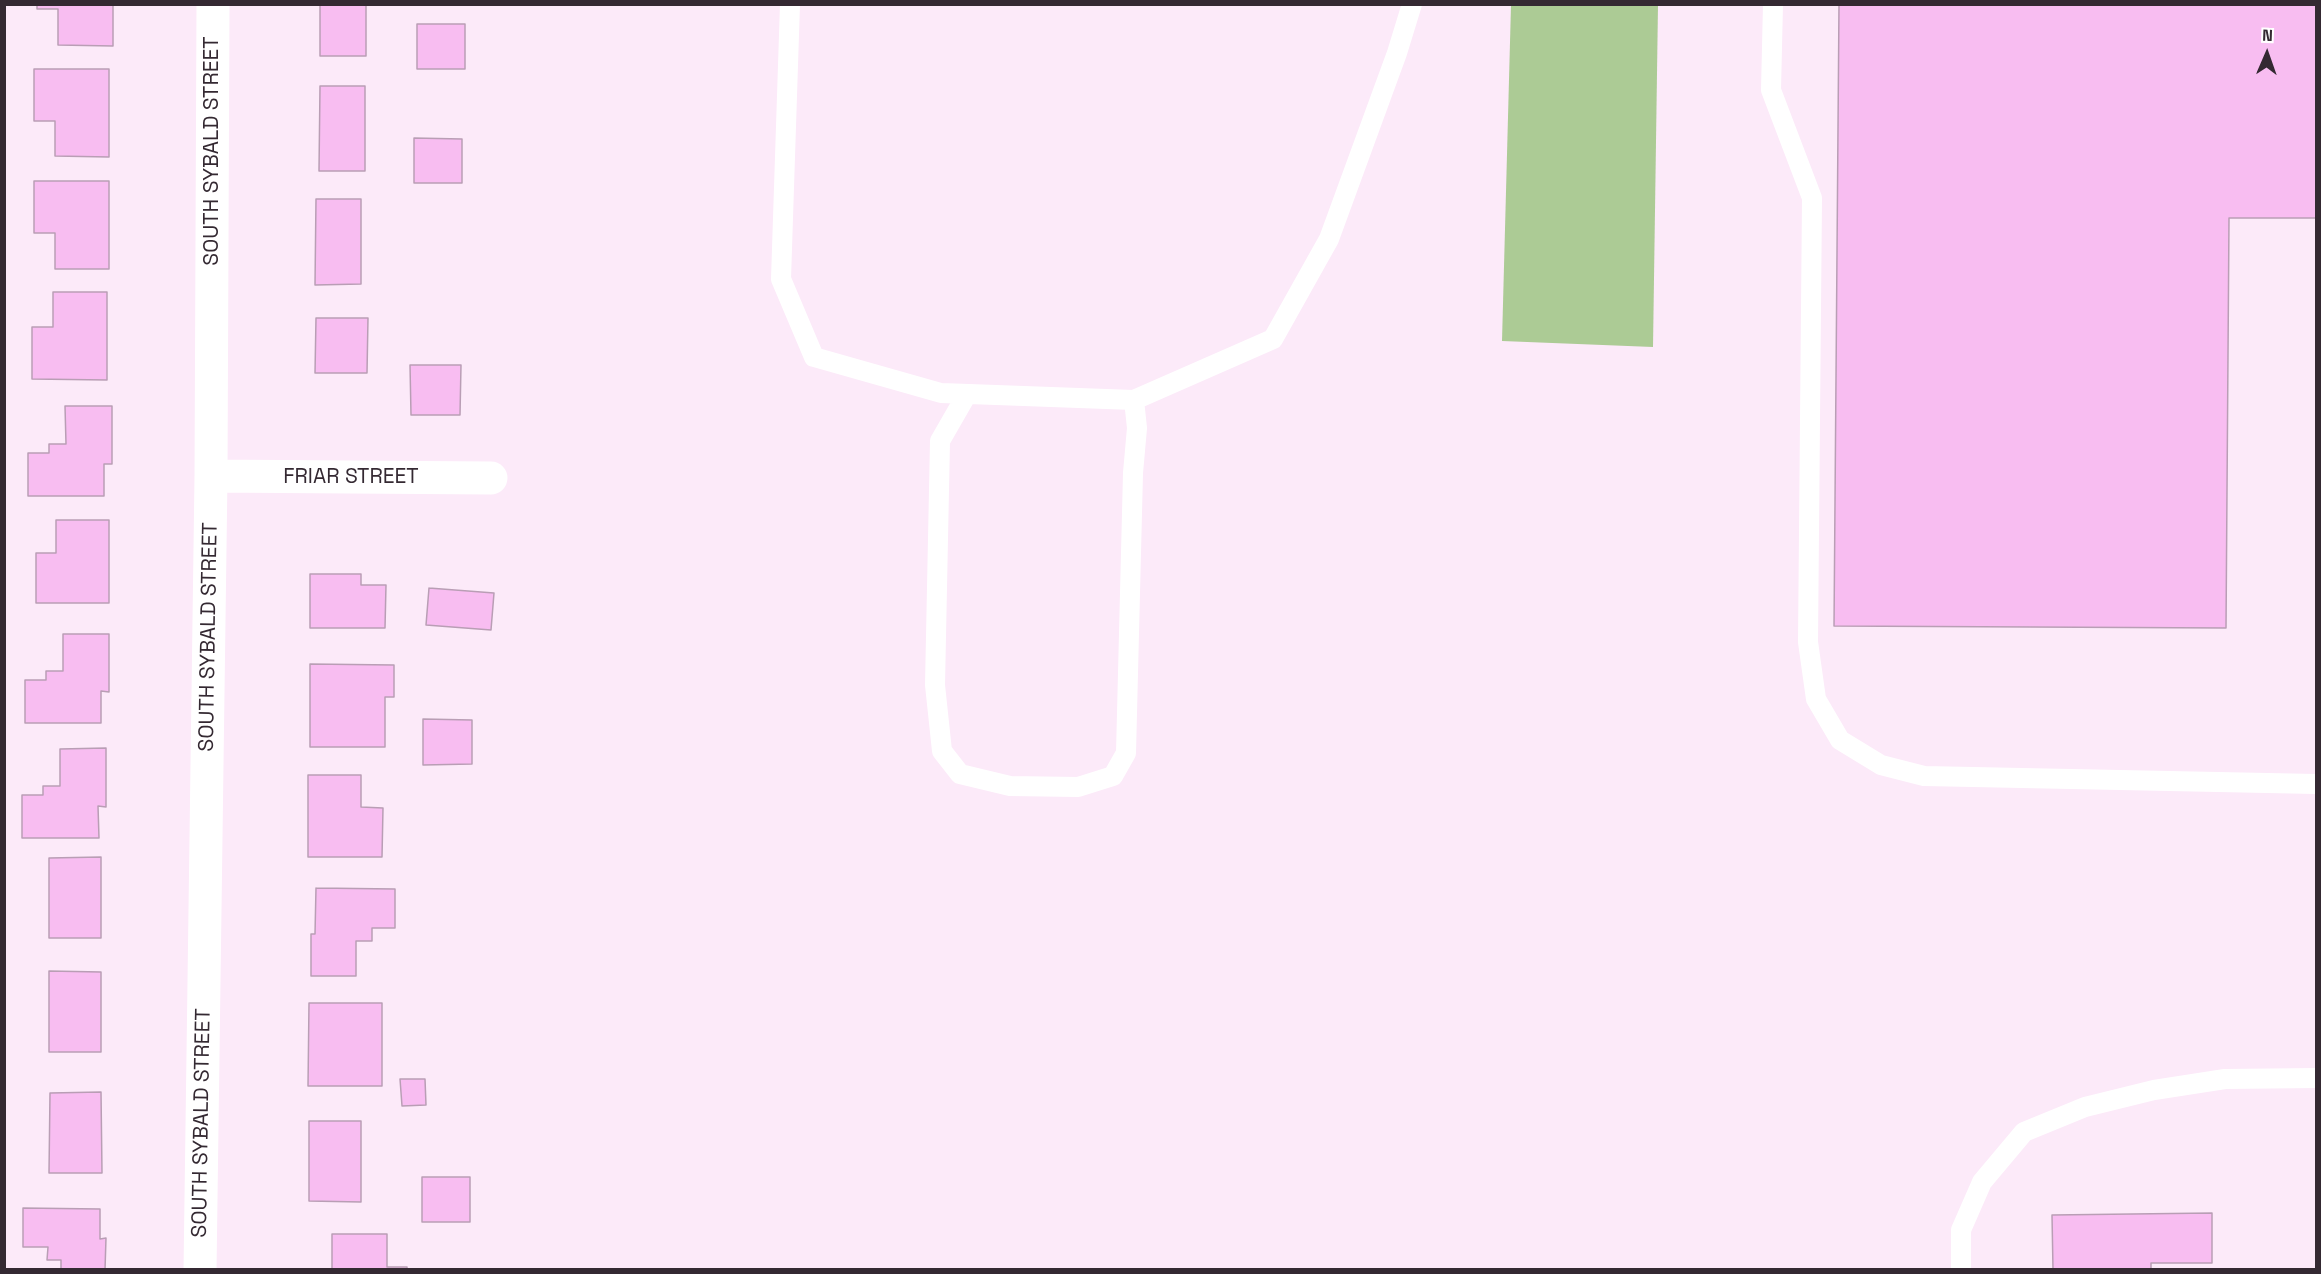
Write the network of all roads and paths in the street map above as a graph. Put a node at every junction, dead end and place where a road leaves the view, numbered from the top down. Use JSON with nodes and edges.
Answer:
{"nodes":[{"id":1,"x":213,"y":4,"type":"edge"},
{"id":2,"x":790,"y":4,"type":"edge"},
{"id":3,"x":1412,"y":4,"type":"edge"},
{"id":4,"x":1773,"y":4,"type":"edge"},
{"id":5,"x":967,"y":394,"type":"junction"},
{"id":6,"x":1134,"y":400,"type":"junction"},
{"id":7,"x":211,"y":476,"type":"junction"},
{"id":8,"x":491,"y":478,"type":"dead end"},
{"id":9,"x":2316,"y":784,"type":"edge"},
{"id":10,"x":2316,"y":1078,"type":"edge"},
{"id":11,"x":200,"y":1269,"type":"edge"},
{"id":12,"x":1961,"y":1269,"type":"edge"}],
"edges":[{"from":1,"to":7,"type":"street","name":"SOUTH SYBALD STREET"},
{"from":2,"to":5,"type":"lane"},
{"from":3,"to":6,"type":"lane"},
{"from":4,"to":9,"type":"lane"},
{"from":5,"to":6,"type":"lane"},
{"from":5,"to":6,"type":"lane"},
{"from":7,"to":8,"type":"street","name":"FRIAR STREET"},
{"from":7,"to":11,"type":"street","name":"SOUTH SYBALD STREET"},
{"from":10,"to":12,"type":"lane"}]}
